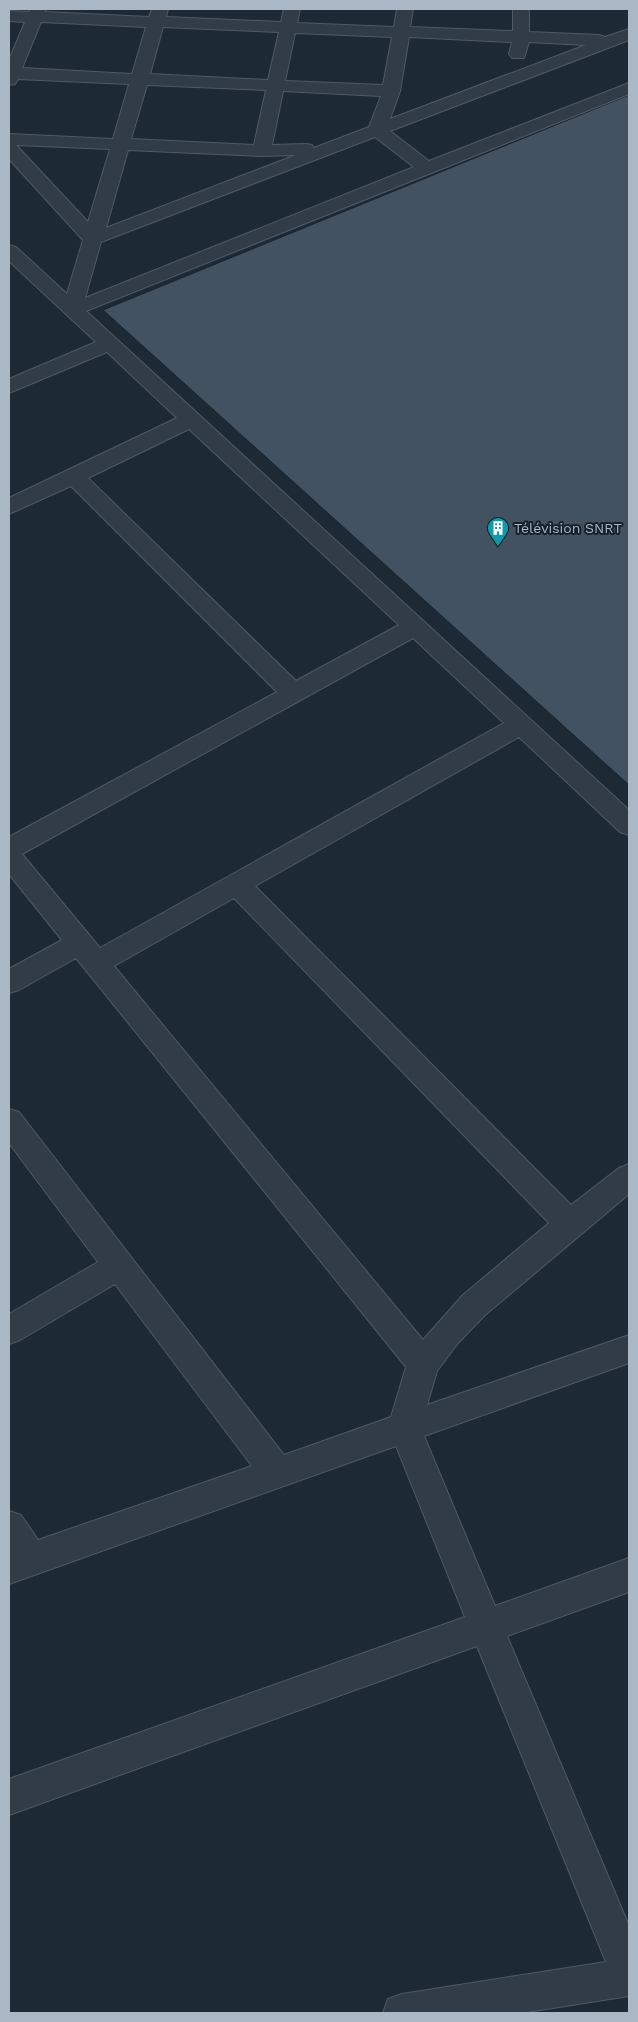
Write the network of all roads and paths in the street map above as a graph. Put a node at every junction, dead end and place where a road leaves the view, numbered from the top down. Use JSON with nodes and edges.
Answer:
{"nodes":[{"id":1,"x":292,"y":9,"type":"edge"},
{"id":2,"x":406,"y":9,"type":"edge"},
{"id":3,"x":521,"y":9,"type":"edge"},
{"id":4,"x":37,"y":13,"type":"edge"},
{"id":5,"x":9,"y":16,"type":"edge"},
{"id":6,"x":158,"y":16,"type":"edge"},
{"id":7,"x":288,"y":28,"type":"junction"},
{"id":8,"x":402,"y":33,"type":"junction"},
{"id":9,"x":621,"y":37,"type":"edge"},
{"id":10,"x":521,"y":38,"type":"junction"},
{"id":11,"x":10,"y":75,"type":"edge"},
{"id":12,"x":514,"y":78,"type":"junction"},
{"id":13,"x":140,"y":79,"type":"junction"},
{"id":14,"x":276,"y":85,"type":"junction"},
{"id":15,"x":629,"y":88,"type":"edge"},
{"id":16,"x":392,"y":91,"type":"junction"},
{"id":17,"x":377,"y":130,"type":"junction"},
{"id":18,"x":9,"y":139,"type":"edge"},
{"id":19,"x":120,"y":143,"type":"junction"},
{"id":20,"x":9,"y":148,"type":"edge"},
{"id":21,"x":328,"y":149,"type":"junction"},
{"id":22,"x":262,"y":151,"type":"junction"},
{"id":23,"x":427,"y":168,"type":"junction"},
{"id":24,"x":93,"y":239,"type":"junction"},
{"id":25,"x":9,"y":252,"type":"edge"},
{"id":26,"x":72,"y":310,"type":"junction"},
{"id":27,"x":109,"y":344,"type":"junction"},
{"id":28,"x":9,"y":388,"type":"edge"},
{"id":29,"x":191,"y":420,"type":"junction"},
{"id":30,"x":74,"y":476,"type":"junction"},
{"id":31,"x":9,"y":507,"type":"edge"},
{"id":32,"x":414,"y":626,"type":"junction"},
{"id":33,"x":294,"y":693,"type":"junction"},
{"id":34,"x":521,"y":725,"type":"junction"},
{"id":35,"x":629,"y":825,"type":"edge"},
{"id":36,"x":9,"y":849,"type":"edge"},
{"id":37,"x":9,"y":856,"type":"edge"},
{"id":38,"x":237,"y":884,"type":"junction"},
{"id":39,"x":88,"y":953,"type":"junction"},
{"id":40,"x":9,"y":982,"type":"edge"},
{"id":41,"x":9,"y":1121,"type":"edge"},
{"id":42,"x":629,"y":1177,"type":"edge"},
{"id":43,"x":570,"y":1224,"type":"junction"},
{"id":44,"x":118,"y":1266,"type":"junction"},
{"id":45,"x":9,"y":1330,"type":"edge"},
{"id":46,"x":629,"y":1349,"type":"edge"},
{"id":47,"x":423,"y":1364,"type":"junction"},
{"id":48,"x":404,"y":1428,"type":"junction"},
{"id":49,"x":278,"y":1473,"type":"junction"},
{"id":50,"x":9,"y":1527,"type":"edge"},
{"id":51,"x":20,"y":1563,"type":"edge"},
{"id":52,"x":629,"y":1575,"type":"edge"},
{"id":53,"x":486,"y":1626,"type":"junction"},
{"id":54,"x":9,"y":1797,"type":"edge"},
{"id":55,"x":629,"y":1971,"type":"edge"},
{"id":56,"x":629,"y":1977,"type":"edge"},
{"id":57,"x":402,"y":2013,"type":"edge"}],
"edges":[{"from":1,"to":7,"type":"street"},
{"from":2,"to":8,"type":"street"},
{"from":3,"to":10,"type":"street"},
{"from":4,"to":5,"type":"street"},
{"from":4,"to":6,"type":"street"},
{"from":4,"to":11,"type":"street"},
{"from":6,"to":7,"type":"street"},
{"from":6,"to":13,"type":"street"},
{"from":7,"to":8,"type":"street"},
{"from":7,"to":14,"type":"street"},
{"from":8,"to":10,"type":"street"},
{"from":8,"to":16,"type":"street"},
{"from":9,"to":10,"type":"street"},
{"from":9,"to":12,"type":"street"},
{"from":10,"to":12,"type":"street"},
{"from":11,"to":13,"type":"street"},
{"from":12,"to":17,"type":"street"},
{"from":13,"to":14,"type":"street"},
{"from":13,"to":19,"type":"street"},
{"from":14,"to":16,"type":"street"},
{"from":14,"to":22,"type":"street"},
{"from":15,"to":23,"type":"street"},
{"from":16,"to":17,"type":"street"},
{"from":17,"to":21,"type":"street"},
{"from":17,"to":23,"type":"street"},
{"from":18,"to":19,"type":"street"},
{"from":19,"to":22,"type":"street"},
{"from":19,"to":24,"type":"street"},
{"from":20,"to":24,"type":"street"},
{"from":21,"to":22,"type":"street"},
{"from":21,"to":24,"type":"street"},
{"from":23,"to":26,"type":"street"},
{"from":24,"to":26,"type":"street"},
{"from":25,"to":26,"type":"street"},
{"from":26,"to":27,"type":"street"},
{"from":27,"to":28,"type":"street"},
{"from":27,"to":29,"type":"street"},
{"from":29,"to":30,"type":"street"},
{"from":29,"to":32,"type":"street"},
{"from":30,"to":31,"type":"street"},
{"from":30,"to":33,"type":"street"},
{"from":32,"to":33,"type":"street"},
{"from":32,"to":34,"type":"street"},
{"from":33,"to":36,"type":"street"},
{"from":34,"to":35,"type":"street"},
{"from":34,"to":38,"type":"street"},
{"from":37,"to":39,"type":"street"},
{"from":38,"to":39,"type":"street"},
{"from":38,"to":43,"type":"street"},
{"from":39,"to":40,"type":"street"},
{"from":39,"to":47,"type":"street"},
{"from":41,"to":44,"type":"street"},
{"from":42,"to":43,"type":"street"},
{"from":43,"to":47,"type":"street"},
{"from":44,"to":45,"type":"street"},
{"from":44,"to":49,"type":"street"},
{"from":46,"to":48,"type":"street"},
{"from":47,"to":48,"type":"street"},
{"from":48,"to":49,"type":"street"},
{"from":48,"to":53,"type":"street"},
{"from":49,"to":51,"type":"street"},
{"from":50,"to":51,"type":"street"},
{"from":52,"to":53,"type":"street"},
{"from":53,"to":54,"type":"street"},
{"from":53,"to":55,"type":"street"},
{"from":56,"to":57,"type":"street"}]}
